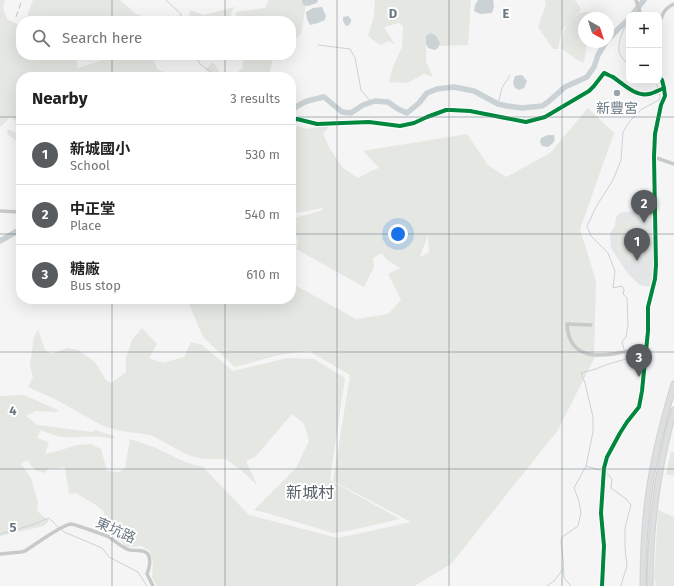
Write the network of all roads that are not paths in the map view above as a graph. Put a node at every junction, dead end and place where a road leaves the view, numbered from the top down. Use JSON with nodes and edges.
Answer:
{"nodes":[{"id":1,"x":636,"y":1,"type":"edge"},
{"id":2,"x":674,"y":4,"type":"edge"},
{"id":3,"x":640,"y":12,"type":"edge"},
{"id":4,"x":662,"y":16,"type":"edge"},
{"id":5,"x":662,"y":80,"type":"edge"},
{"id":6,"x":664,"y":88,"type":"junction"},
{"id":7,"x":296,"y":120,"type":"edge"},
{"id":8,"x":654,"y":157,"type":"junction"},
{"id":9,"x":674,"y":164,"type":"edge"},
{"id":10,"x":0,"y":211,"type":"edge"},
{"id":11,"x":16,"y":212,"type":"edge"},
{"id":12,"x":591,"y":325,"type":"dead end"},
{"id":13,"x":646,"y":347,"type":"junction"},
{"id":14,"x":674,"y":384,"type":"edge"},
{"id":15,"x":674,"y":410,"type":"edge"},
{"id":16,"x":0,"y":554,"type":"edge"},
{"id":17,"x":152,"y":586,"type":"edge"},
{"id":18,"x":602,"y":586,"type":"edge"},
{"id":19,"x":643,"y":586,"type":"edge"},
{"id":20,"x":650,"y":586,"type":"edge"}],
"edges":[{"from":1,"to":3,"type":"street"},
{"from":2,"to":4,"type":"street"},
{"from":5,"to":6,"type":"street"},
{"from":6,"to":7,"type":"street"},
{"from":6,"to":8,"type":"street"},
{"from":8,"to":9,"type":"street"},
{"from":8,"to":13,"type":"street"},
{"from":10,"to":11,"type":"street"},
{"from":12,"to":13,"type":"street"},
{"from":13,"to":18,"type":"street"},
{"from":14,"to":19,"type":"highway"},
{"from":15,"to":20,"type":"highway"},
{"from":16,"to":17,"type":"street","name":"東坑路"}]}
